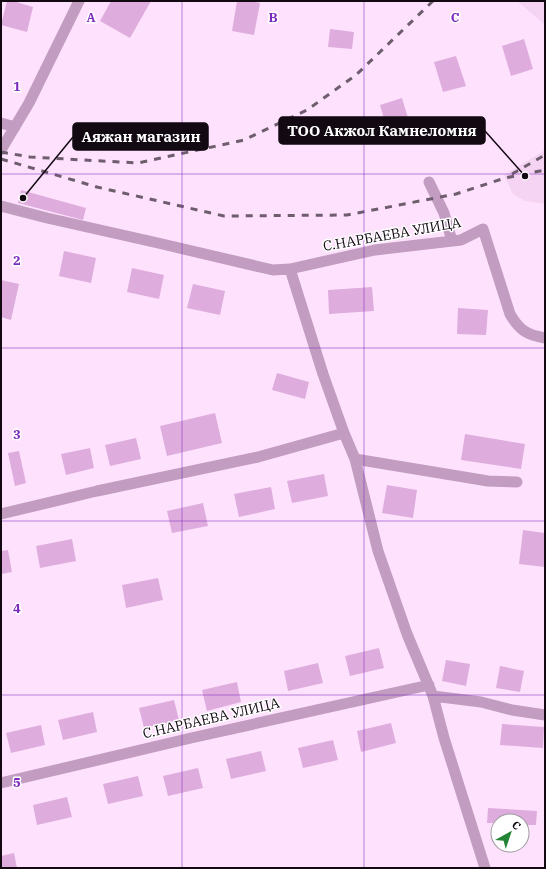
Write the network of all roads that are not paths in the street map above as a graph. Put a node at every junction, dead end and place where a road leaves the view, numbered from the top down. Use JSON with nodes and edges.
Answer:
{"nodes":[{"id":1,"x":79,"y":1,"type":"edge"},
{"id":2,"x":1,"y":124,"type":"edge"},
{"id":3,"x":15,"y":127,"type":"junction"},
{"id":4,"x":1,"y":150,"type":"edge"},
{"id":5,"x":428,"y":182,"type":"dead end"},
{"id":6,"x":1,"y":206,"type":"edge"},
{"id":7,"x":452,"y":241,"type":"junction"},
{"id":8,"x":290,"y":269,"type":"junction"},
{"id":9,"x":545,"y":338,"type":"edge"},
{"id":10,"x":344,"y":433,"type":"junction"},
{"id":11,"x":355,"y":459,"type":"junction"},
{"id":12,"x":517,"y":482,"type":"dead end"},
{"id":13,"x":1,"y":514,"type":"edge"},
{"id":14,"x":429,"y":685,"type":"junction"},
{"id":15,"x":433,"y":696,"type":"junction"},
{"id":16,"x":545,"y":715,"type":"edge"},
{"id":17,"x":1,"y":782,"type":"edge"},
{"id":18,"x":485,"y":868,"type":"edge"}],
"edges":[{"from":1,"to":3,"type":"street"},
{"from":2,"to":3,"type":"street"},
{"from":3,"to":4,"type":"street"},
{"from":5,"to":7,"type":"street"},
{"from":6,"to":8,"type":"street","name":"С.НАРБАЕВА УЛИЦА"},
{"from":7,"to":8,"type":"street","name":"С.НАРБАЕВА УЛИЦА"},
{"from":7,"to":9,"type":"street","name":"С.НАРБАЕВА УЛИЦА"},
{"from":8,"to":10,"type":"street"},
{"from":10,"to":11,"type":"street"},
{"from":10,"to":13,"type":"street"},
{"from":11,"to":12,"type":"street"},
{"from":11,"to":14,"type":"street"},
{"from":14,"to":15,"type":"street"},
{"from":14,"to":17,"type":"street","name":"С.НАРБАЕВА УЛИЦА"},
{"from":15,"to":16,"type":"street"},
{"from":15,"to":18,"type":"street"}]}
